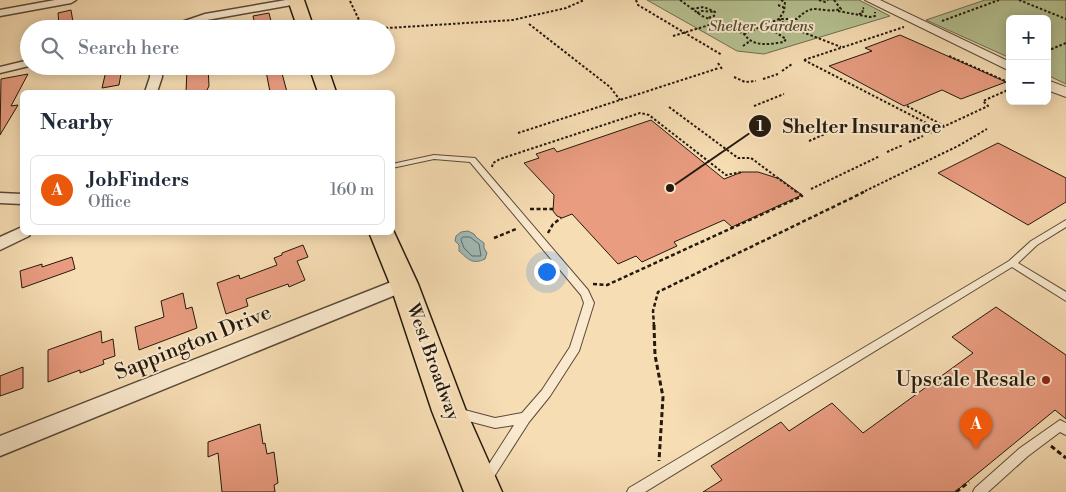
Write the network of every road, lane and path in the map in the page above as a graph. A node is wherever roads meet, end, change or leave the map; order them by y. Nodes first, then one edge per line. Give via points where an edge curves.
1 (71, 0) edge
2 (584, 0) edge
3 (636, 0) edge
4 (680, 0) edge
5 (780, 0) edge
6 (819, 0) edge
7 (828, 0) edge
8 (834, 0) edge
9 (1000, 0) edge
10 (1019, 0) edge
11 (296, 1) edge
12 (350, 1) edge
13 (786, 1) edge
14 (778, 5) dead end
15 (871, 6) edge
16 (699, 7) junction
17 (708, 8) junction
18 (785, 8) junction
19 (693, 9) junction
20 (699, 11) junction
21 (837, 11) junction
22 (715, 12) junction
23 (706, 13) junction
24 (0, 14) edge
25 (859, 14) junction
26 (701, 15) junction
27 (1066, 15) edge
28 (714, 16) junction
29 (709, 17) junction
30 (1061, 17) junction
31 (1066, 19) edge
32 (195, 20) edge
33 (303, 20) edge
34 (359, 20) edge
35 (780, 20) junction
36 (905, 21) junction
37 (940, 22) dead end
38 (718, 23) junction
39 (529, 24) dead end
40 (787, 25) junction
41 (395, 28) edge
42 (684, 33) junction
43 (744, 34) junction
44 (673, 36) dead end
45 (750, 41) junction
46 (1066, 44) edge
47 (743, 46) dead end
48 (841, 47) junction
49 (1051, 50) edge
50 (722, 54) dead end
51 (949, 56) dead end
52 (803, 60) dead end
53 (798, 62) dead end
54 (718, 63) dead end
55 (792, 64) dead end
56 (1006, 65) edge
57 (20, 66) edge
58 (0, 70) edge
59 (782, 71) dead end
60 (778, 74) dead end
61 (156, 75) edge
62 (321, 75) edge
63 (734, 77) dead end
64 (763, 79) dead end
65 (1006, 80) edge
66 (756, 81) dead end
67 (1051, 86) edge
68 (152, 90) edge
69 (326, 90) edge
70 (1006, 92) edge
71 (1066, 93) edge
72 (784, 94) dead end
73 (620, 100) junction
74 (754, 106) dead end
75 (907, 106) dead end
76 (669, 107) dead end
77 (944, 126) junction
78 (839, 128) dead end
79 (938, 129) junction
80 (987, 129) dead end
81 (518, 133) dead end
82 (930, 133) dead end
83 (923, 136) dead end
84 (809, 141) dead end
85 (909, 142) dead end
86 (903, 145) dead end
87 (887, 152) dead end
88 (880, 156) dead end
89 (395, 165) edge
90 (493, 170) dead end
91 (742, 172) dead end
92 (811, 189) dead end
93 (0, 198) edge
94 (20, 199) edge
95 (526, 209) dead end
96 (553, 209) dead end
97 (561, 218) dead end
98 (1066, 223) edge
99 (527, 225) junction
100 (20, 234) edge
101 (548, 234) dead end
102 (383, 235) edge
103 (494, 238) dead end
104 (0, 244) edge
105 (1012, 263) junction
106 (589, 282) dead end
107 (404, 284) junction
108 (1066, 296) edge
109 (449, 411) junction
110 (525, 418) junction
111 (1066, 430) edge
112 (0, 446) edge
113 (659, 465) dead end
114 (482, 489) edge
115 (633, 492) edge
116 (979, 492) edge

1 - 24 street
2 - 41 path via 566,8 517,20
3 - 42 path via 638,5
4 - 19 path
5 - 13 path
6 - 7 path
8 - 21 path via 841,9
9 - 37 path
10 - 30 path
11 - 32 street
11 - 33 main road
12 - 34 path
13 - 18 path
14 - 18 path
15 - 25 path
15 - 25 path via 876,16
15 - 36 street
16 - 17 path
16 - 19 path
16 - 20 path
17 - 22 path
17 - 23 path
18 - 35 path
19 - 20 path
20 - 23 path
20 - 26 path
21 - 25 path
21 - 35 path via 810,9 797,19
22 - 23 path
22 - 28 path
23 - 26 path
23 - 28 path
23 - 29 path
26 - 29 path
27 - 30 path
28 - 29 path
29 - 38 path
30 - 31 path
35 - 40 path
35 - 43 path
36 - 48 path
36 - 56 street
38 - 42 path
38 - 43 path
39 - 73 path via 610,87
40 - 45 path via 772,30 784,37 784,42 766,45
40 - 48 path
42 - 44 path
42 - 50 path
43 - 45 path
45 - 47 path
46 - 49 path
48 - 79 path via 804,60
51 - 65 path
52 - 53 path
54 - 73 path via 721,69
55 - 59 path
57 - 58 street
60 - 64 path
61 - 68 street
62 - 69 main road
63 - 66 path via 746,82
67 - 71 street
70 - 77 path via 984,101 988,106
72 - 74 path
73 - 81 path
75 - 77 path
76 - 106 path via 738,158 751,158 802,196 607,285
77 - 79 path
78 - 84 path
79 - 82 path
80 - 113 path via 658,292 652,311 655,356 663,397
83 - 85 path
86 - 87 path
88 - 92 path
89 - 99 lane via 434,157 472,160
90 - 91 path via 493,164 500,159 640,112 649,115 726,175
93 - 94 street
95 - 96 path
97 - 101 path
98 - 105 lane via 1034,243
99 - 103 path
99 - 110 lane via 585,293 589,303 576,348
100 - 104 street
102 - 107 main road, West Broadway
105 - 108 lane
105 - 115 lane
107 - 109 main road, West Broadway
107 - 112 street, Sappington Drive
109 - 110 lane via 495,423
109 - 114 main road, West Broadway
110 - 114 lane
111 - 116 lane via 1060,425

